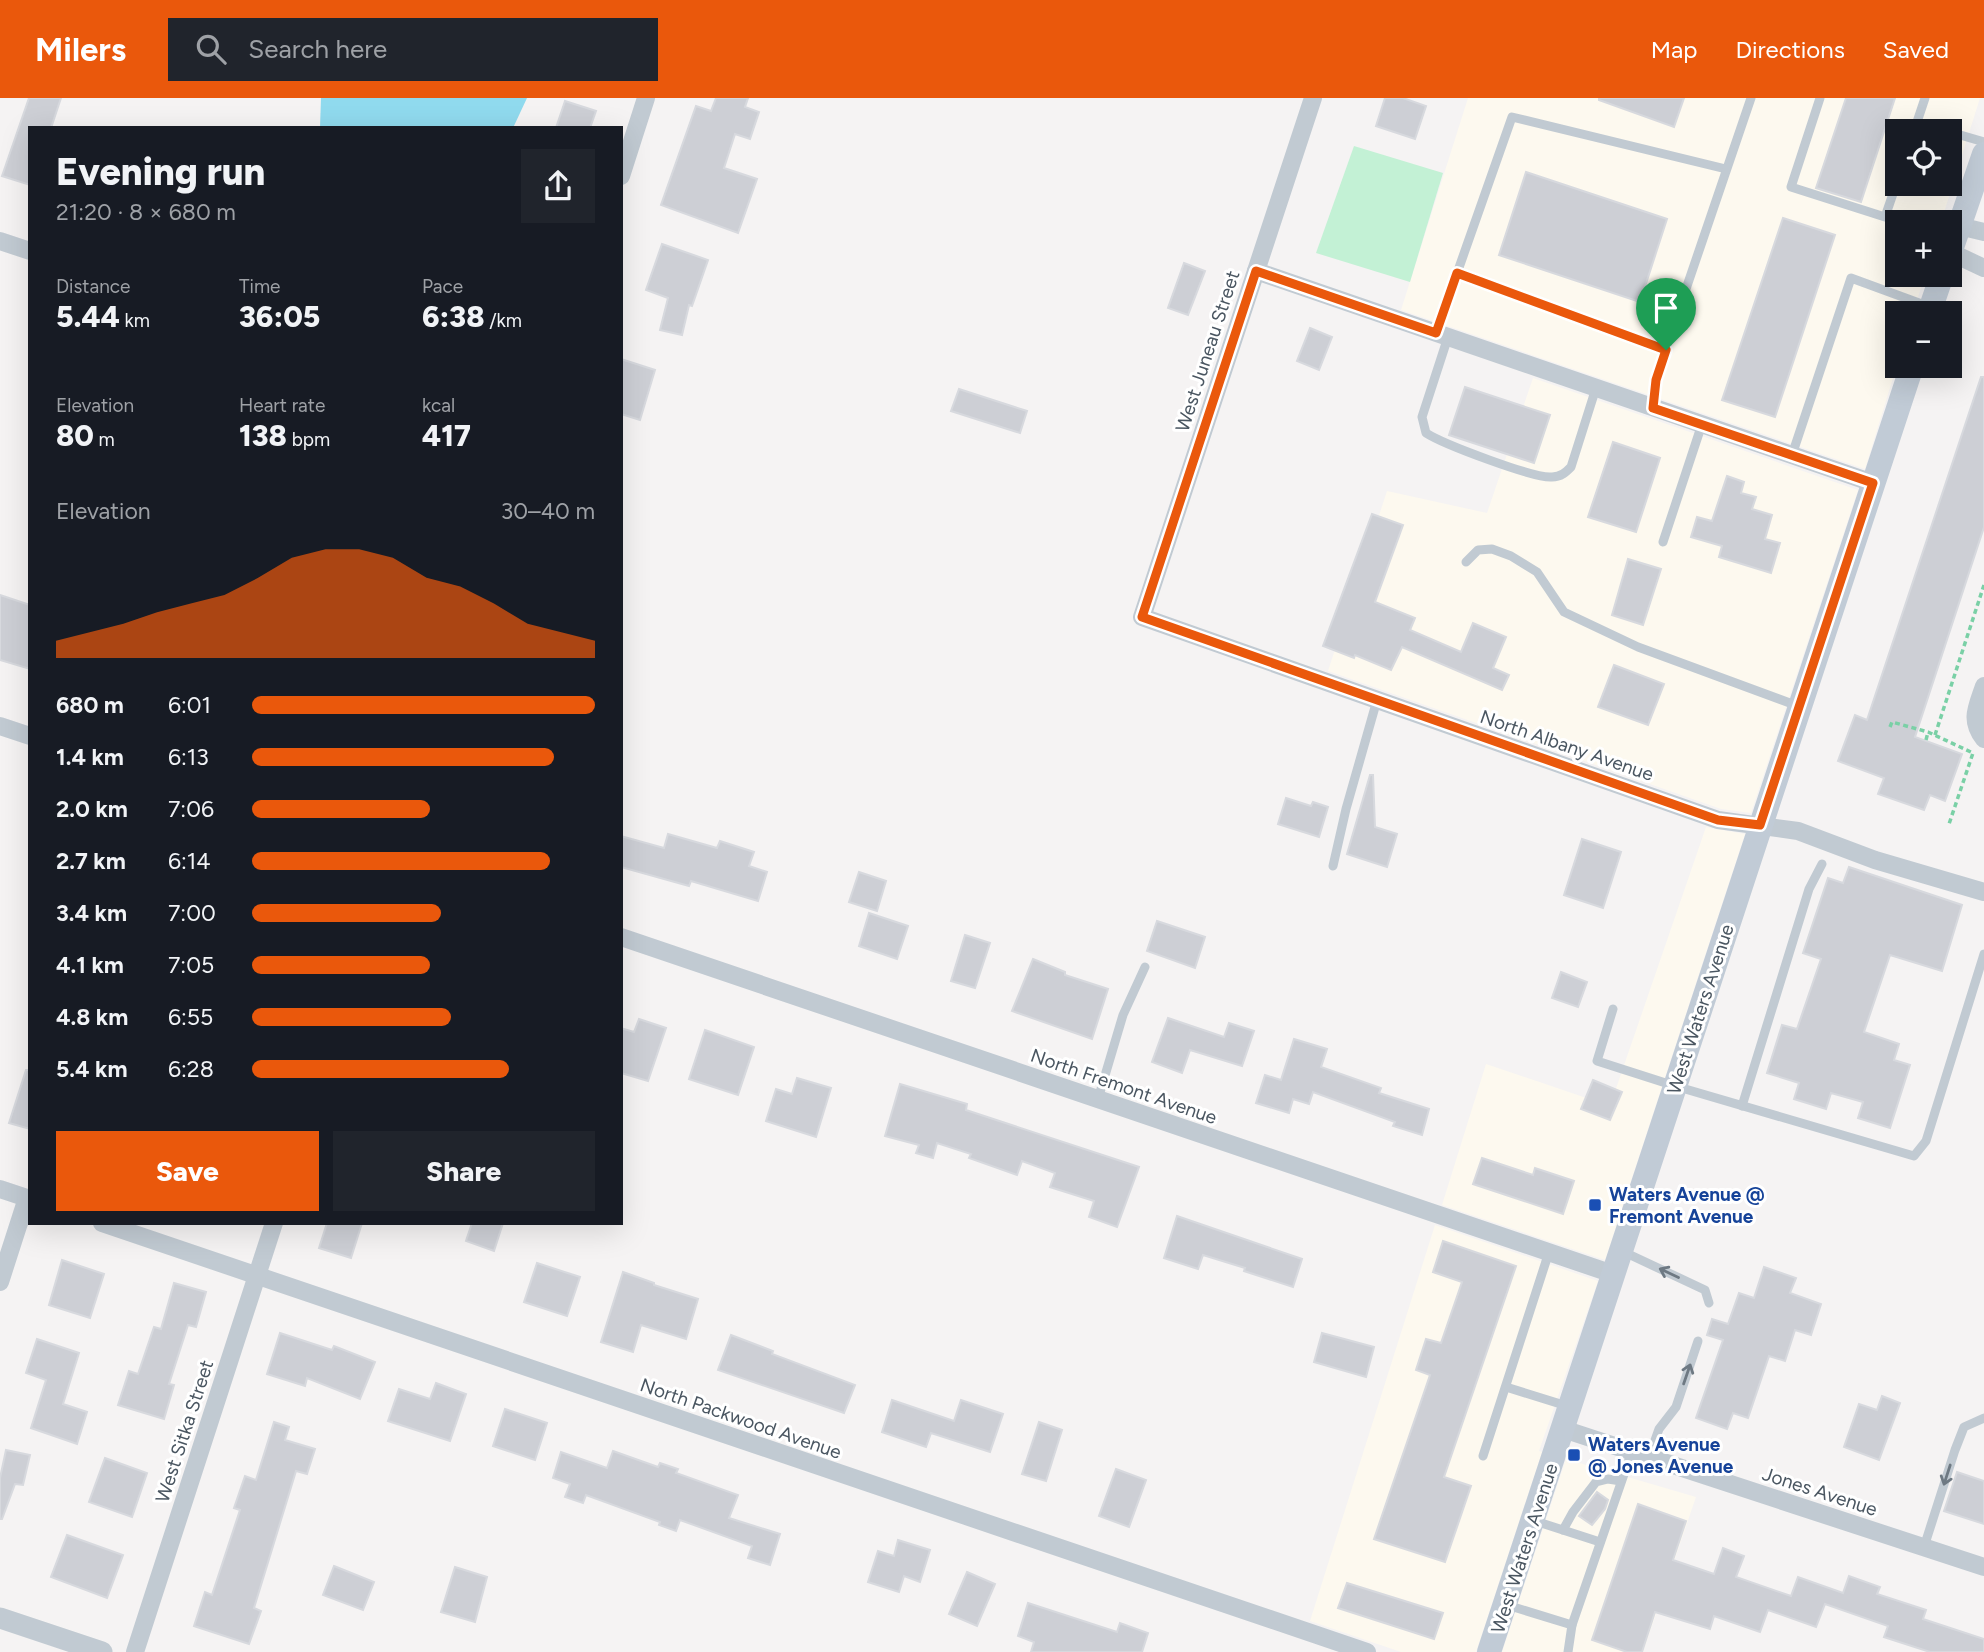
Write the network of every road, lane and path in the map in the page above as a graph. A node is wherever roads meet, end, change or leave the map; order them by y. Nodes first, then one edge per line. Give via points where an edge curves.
1 (646, 98) edge
2 (1313, 98) edge
3 (1751, 98) edge
4 (1820, 98) edge
5 (1925, 98) edge
6 (1918, 119) edge
7 (1962, 140) edge
8 (1983, 154) edge
9 (1726, 169) junction
10 (623, 170) edge
11 (1892, 196) edge
12 (1962, 217) edge
13 (1962, 227) edge
14 (1984, 232) edge
15 (0, 241) edge
16 (28, 250) edge
17 (1962, 258) edge
18 (1984, 268) edge
19 (1256, 271) junction
20 (1457, 273) junction
21 (1908, 301) edge
22 (1442, 335) junction
23 (1666, 350) junction
24 (1908, 378) edge
25 (1596, 388) junction
26 (1653, 408) junction
27 (1702, 424) junction
28 (1792, 455) junction
29 (1873, 483) junction
30 (1663, 542) dead end
31 (1466, 562) dead end
32 (1984, 585) edge
33 (1142, 617) joint
34 (1984, 686) edge
35 (1377, 700) junction
36 (1800, 707) junction
37 (0, 726) edge
38 (1890, 727) dead end
39 (1928, 733) junction
40 (28, 735) edge
41 (1935, 735) junction
42 (1984, 739) edge
43 (1926, 740) dead end
44 (1949, 824) dead end
45 (1760, 825) junction
46 (1822, 864) dead end
47 (1334, 866) dead end
48 (1984, 892) edge
49 (623, 938) edge
50 (1984, 954) edge
51 (1145, 967) dead end
52 (1614, 1009) dead end
53 (1675, 1086) junction
54 (1098, 1099) junction
55 (1742, 1106) junction
56 (0, 1189) edge
57 (28, 1199) edge
58 (28, 1202) edge
59 (108, 1225) edge
60 (273, 1225) edge
61 (1621, 1251) junction
62 (1549, 1252) junction
63 (1613, 1274) junction
64 (256, 1276) junction
65 (0, 1282) edge
66 (1709, 1303) dead end
67 (1698, 1341) dead end
68 (1506, 1387) junction
69 (1567, 1418) junction
70 (1982, 1418) edge
71 (1640, 1454) junction
72 (1483, 1456) dead end
73 (1621, 1482) junction
74 (1533, 1520) junction
75 (1563, 1530) junction
76 (1600, 1542) junction
77 (1924, 1547) junction
78 (1984, 1567) edge
79 (1505, 1604) junction
80 (0, 1618) edge
81 (1572, 1625) junction
82 (102, 1652) edge
83 (135, 1652) edge
84 (1367, 1652) edge
85 (1489, 1652) edge
86 (1568, 1652) edge

1 - 10 street
2 - 19 street, West Juneau Street
3 - 9 lane
4 - 11 lane via 1791,187 1885,217
5 - 6 lane
7 - 8 lane
8 - 12 main road
9 - 20 lane via 1512,117
9 - 23 lane
13 - 14 street
15 - 16 street
17 - 18 street
19 - 22 street
19 - 33 street, West Juneau Street
20 - 22 lane
20 - 23 lane
21 - 28 lane via 1851,278
22 - 25 street
22 - 25 lane via 1422,417 1426,433 1484,458 1550,478 1565,474
23 - 26 lane
24 - 29 main road, West Waters Avenue
25 - 26 street
26 - 27 street
27 - 28 street
27 - 30 lane
28 - 29 street
29 - 36 main road, West Waters Avenue
31 - 36 lane via 1478,550 1511,556 1537,572 1564,612 1638,647
32 - 41 path
33 - 35 street, North Albany Avenue
34 - 42 street via 1975,713 1976,729
35 - 45 street, North Albany Avenue via 1718,820
35 - 47 lane
36 - 45 main road, West Waters Avenue
37 - 40 street
38 - 39 path via 1892,722
39 - 41 path
39 - 43 path
41 - 44 path via 1973,753
45 - 48 street, North Albany Avenue via 1798,831 1875,860
45 - 53 main road, West Waters Avenue
46 - 55 lane via 1809,889
49 - 54 street, North Fremont Avenue
50 - 55 lane via 1926,1141 1914,1156
51 - 54 lane via 1123,1015
52 - 53 lane via 1597,1061
53 - 55 lane
53 - 61 main road, West Waters Avenue
54 - 62 street, North Fremont Avenue
56 - 57 street
58 - 65 street
59 - 64 street, North Packwood Avenue
60 - 64 street, West Sitka Street
61 - 63 main road, West Waters Avenue
66 -> 61 lane via 1704,1290
62 - 63 street, North Fremont Avenue
62 - 68 lane
63 - 69 main road, West Waters Avenue
64 - 83 street, West Sitka Street
64 - 84 street, North Packwood Avenue
71 -> 67 lane via 1675,1407
68 - 69 lane
68 - 72 lane
69 - 71 street, Jones Avenue
69 - 74 main road, West Waters Avenue
70 -> 77 lane via 1964,1427
71 - 73 lane
71 - 77 street, Jones Avenue
73 - 75 lane via 1596,1482
73 - 76 lane
74 - 75 lane
74 - 79 main road, West Waters Avenue
75 - 76 lane
76 - 81 lane
77 - 78 street, Jones Avenue
79 - 81 lane
79 - 85 main road, West Waters Avenue
80 - 82 street
81 - 86 lane

